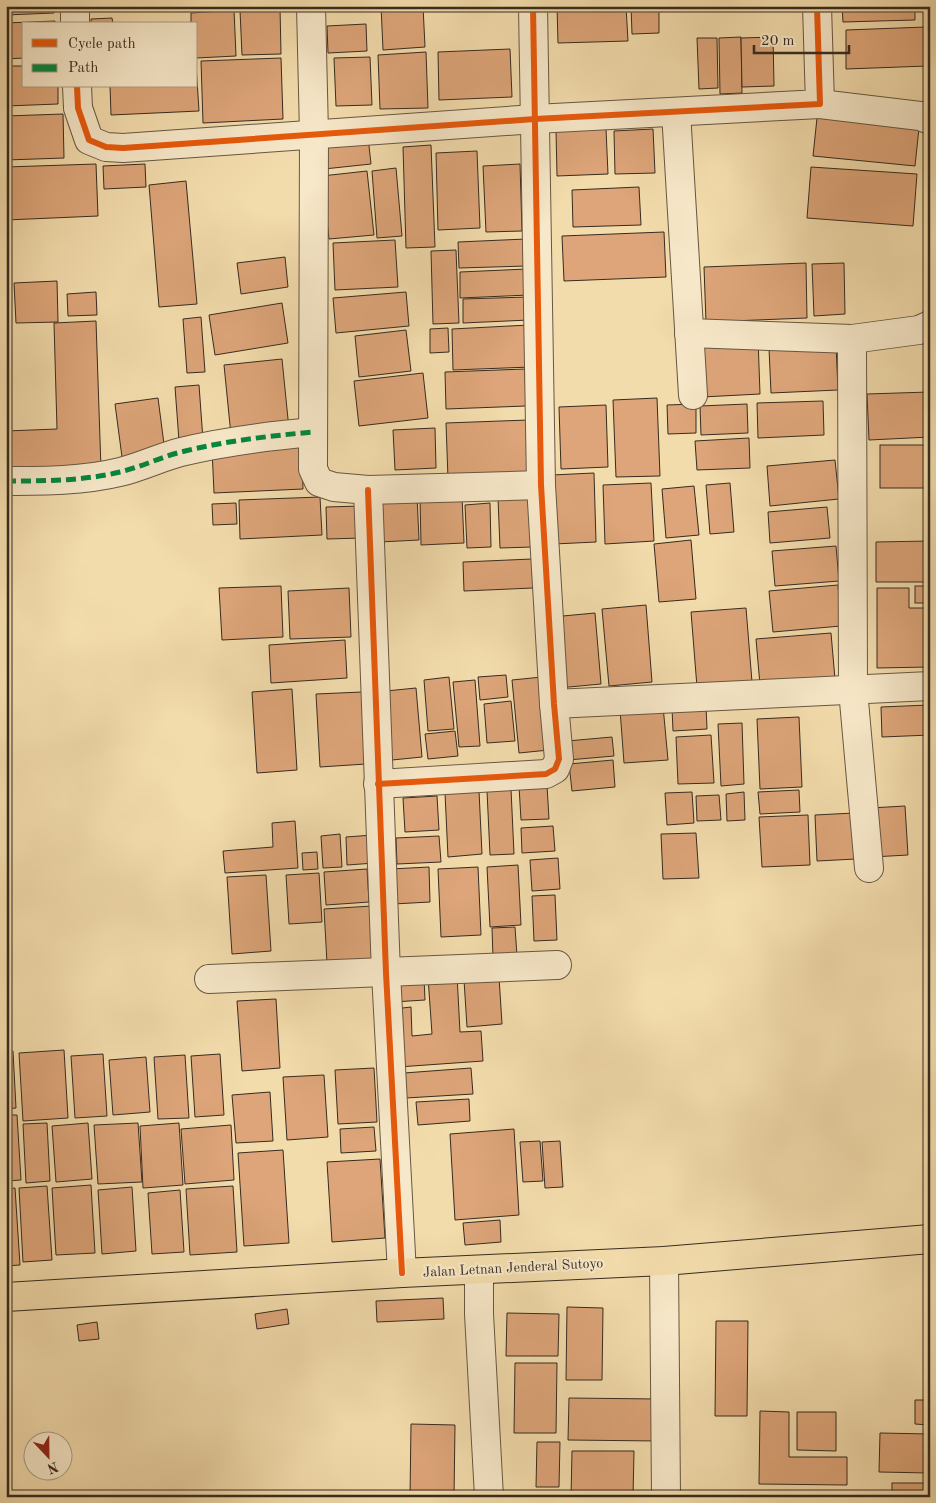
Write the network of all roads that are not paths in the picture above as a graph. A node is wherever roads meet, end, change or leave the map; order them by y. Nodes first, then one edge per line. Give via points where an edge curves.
1 (75, 6) edge
2 (310, 6) edge
3 (533, 6) edge
4 (817, 6) edge
5 (75, 22) edge
6 (77, 88) edge
7 (820, 104) junction
8 (676, 112) junction
9 (535, 119) junction
10 (930, 120) edge
11 (314, 134) junction
12 (930, 325) edge
13 (690, 333) junction
14 (852, 339) junction
15 (693, 395) dead end
16 (313, 432) junction
17 (6, 482) edge
18 (541, 485) junction
19 (368, 490) junction
20 (930, 686) edge
21 (853, 690) junction
22 (554, 704) junction
23 (378, 784) junction
24 (868, 868) dead end
25 (557, 964) dead end
26 (386, 973) junction
27 (209, 979) dead end
28 (930, 1239) edge
29 (664, 1261) junction
30 (478, 1270) junction
31 (402, 1273) junction
32 (6, 1297) edge
33 (488, 1497) edge
34 (666, 1497) edge

1 - 5 street
2 - 11 street
3 - 9 street
4 - 7 street
6 - 11 street via 78,108 89,140 106,147
7 - 8 street
7 - 10 street via 920,116
8 - 9 street
8 - 13 street
9 - 11 street
9 - 18 street
11 - 16 street
12 - 14 street via 919,330
13 - 14 street
13 - 15 street
14 - 21 street
16 - 17 street via 250,438 180,452 120,472 61,480
16 - 19 street via 313,469 319,482 334,487
18 - 19 street
18 - 22 street
19 - 23 street
20 - 21 street
21 - 22 street
21 - 24 street
22 - 23 street via 559,759 555,769 546,774
23 - 26 street
25 - 26 street
26 - 27 street
26 - 31 street
28 - 29 main road, Jalan Letnan Jenderal Sutoyo
29 - 30 main road, Jalan Letnan Jenderal Sutoyo
29 - 34 street
30 - 31 main road, Jalan Letnan Jenderal Sutoyo
30 - 33 street
31 - 32 main road, Jalan Letnan Jenderal Sutoyo

